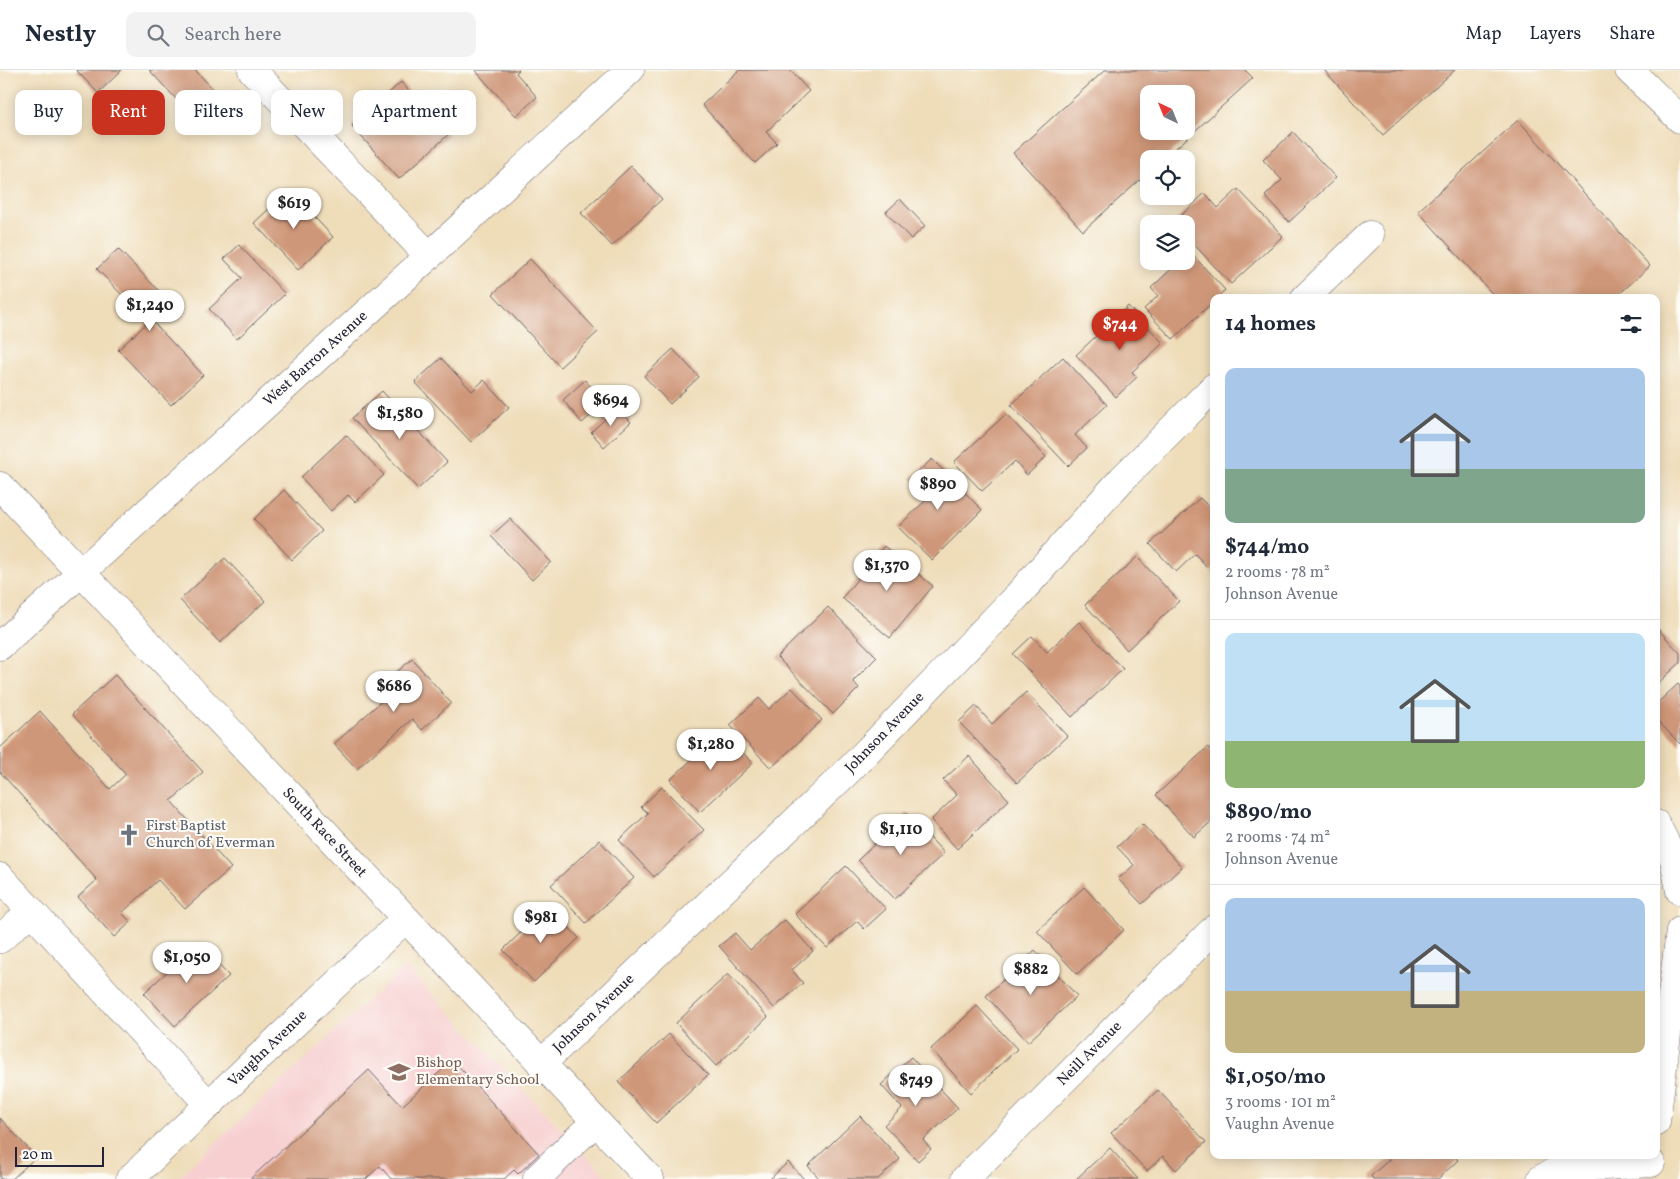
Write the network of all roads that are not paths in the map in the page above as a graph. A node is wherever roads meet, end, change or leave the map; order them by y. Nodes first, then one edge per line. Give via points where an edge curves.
1 (252, 70) edge
2 (630, 70) edge
3 (1629, 70) edge
4 (1680, 119) edge
5 (1370, 235) dead end
6 (429, 256) junction
7 (1309, 294) edge
8 (1210, 391) edge
9 (0, 486) edge
10 (80, 572) junction
11 (0, 646) edge
12 (1660, 832) edge
13 (0, 877) edge
14 (1680, 891) edge
15 (31, 911) junction
16 (405, 919) junction
17 (1680, 931) edge
18 (1210, 933) edge
19 (0, 939) edge
20 (542, 1064) junction
21 (1660, 1090) edge
22 (209, 1104) junction
23 (595, 1122) junction
24 (1651, 1166) edge
25 (130, 1179) edge
26 (538, 1179) edge
27 (650, 1179) edge
28 (965, 1179) edge
29 (1541, 1179) edge

1 - 6 street
2 - 6 street, West Barron Avenue
3 - 4 street
5 - 7 street
6 - 10 street, West Barron Avenue
8 - 20 street, Johnson Avenue via 1122,479 1017,596 850,769
9 - 10 street, South Race Street
10 - 11 street, West Barron Avenue
10 - 16 street, South Race Street
12 - 14 street via 1674,859
13 - 15 street
15 - 19 street
15 - 22 street
16 - 20 street, South Race Street
16 - 22 street, Vaughn Avenue
17 - 21 street
18 - 28 street, Neill Avenue
20 - 23 street, South Race Street
22 - 25 street, Vaughn Avenue
23 - 26 street
23 - 27 street, South Race Street
24 - 29 street via 1560,1169

